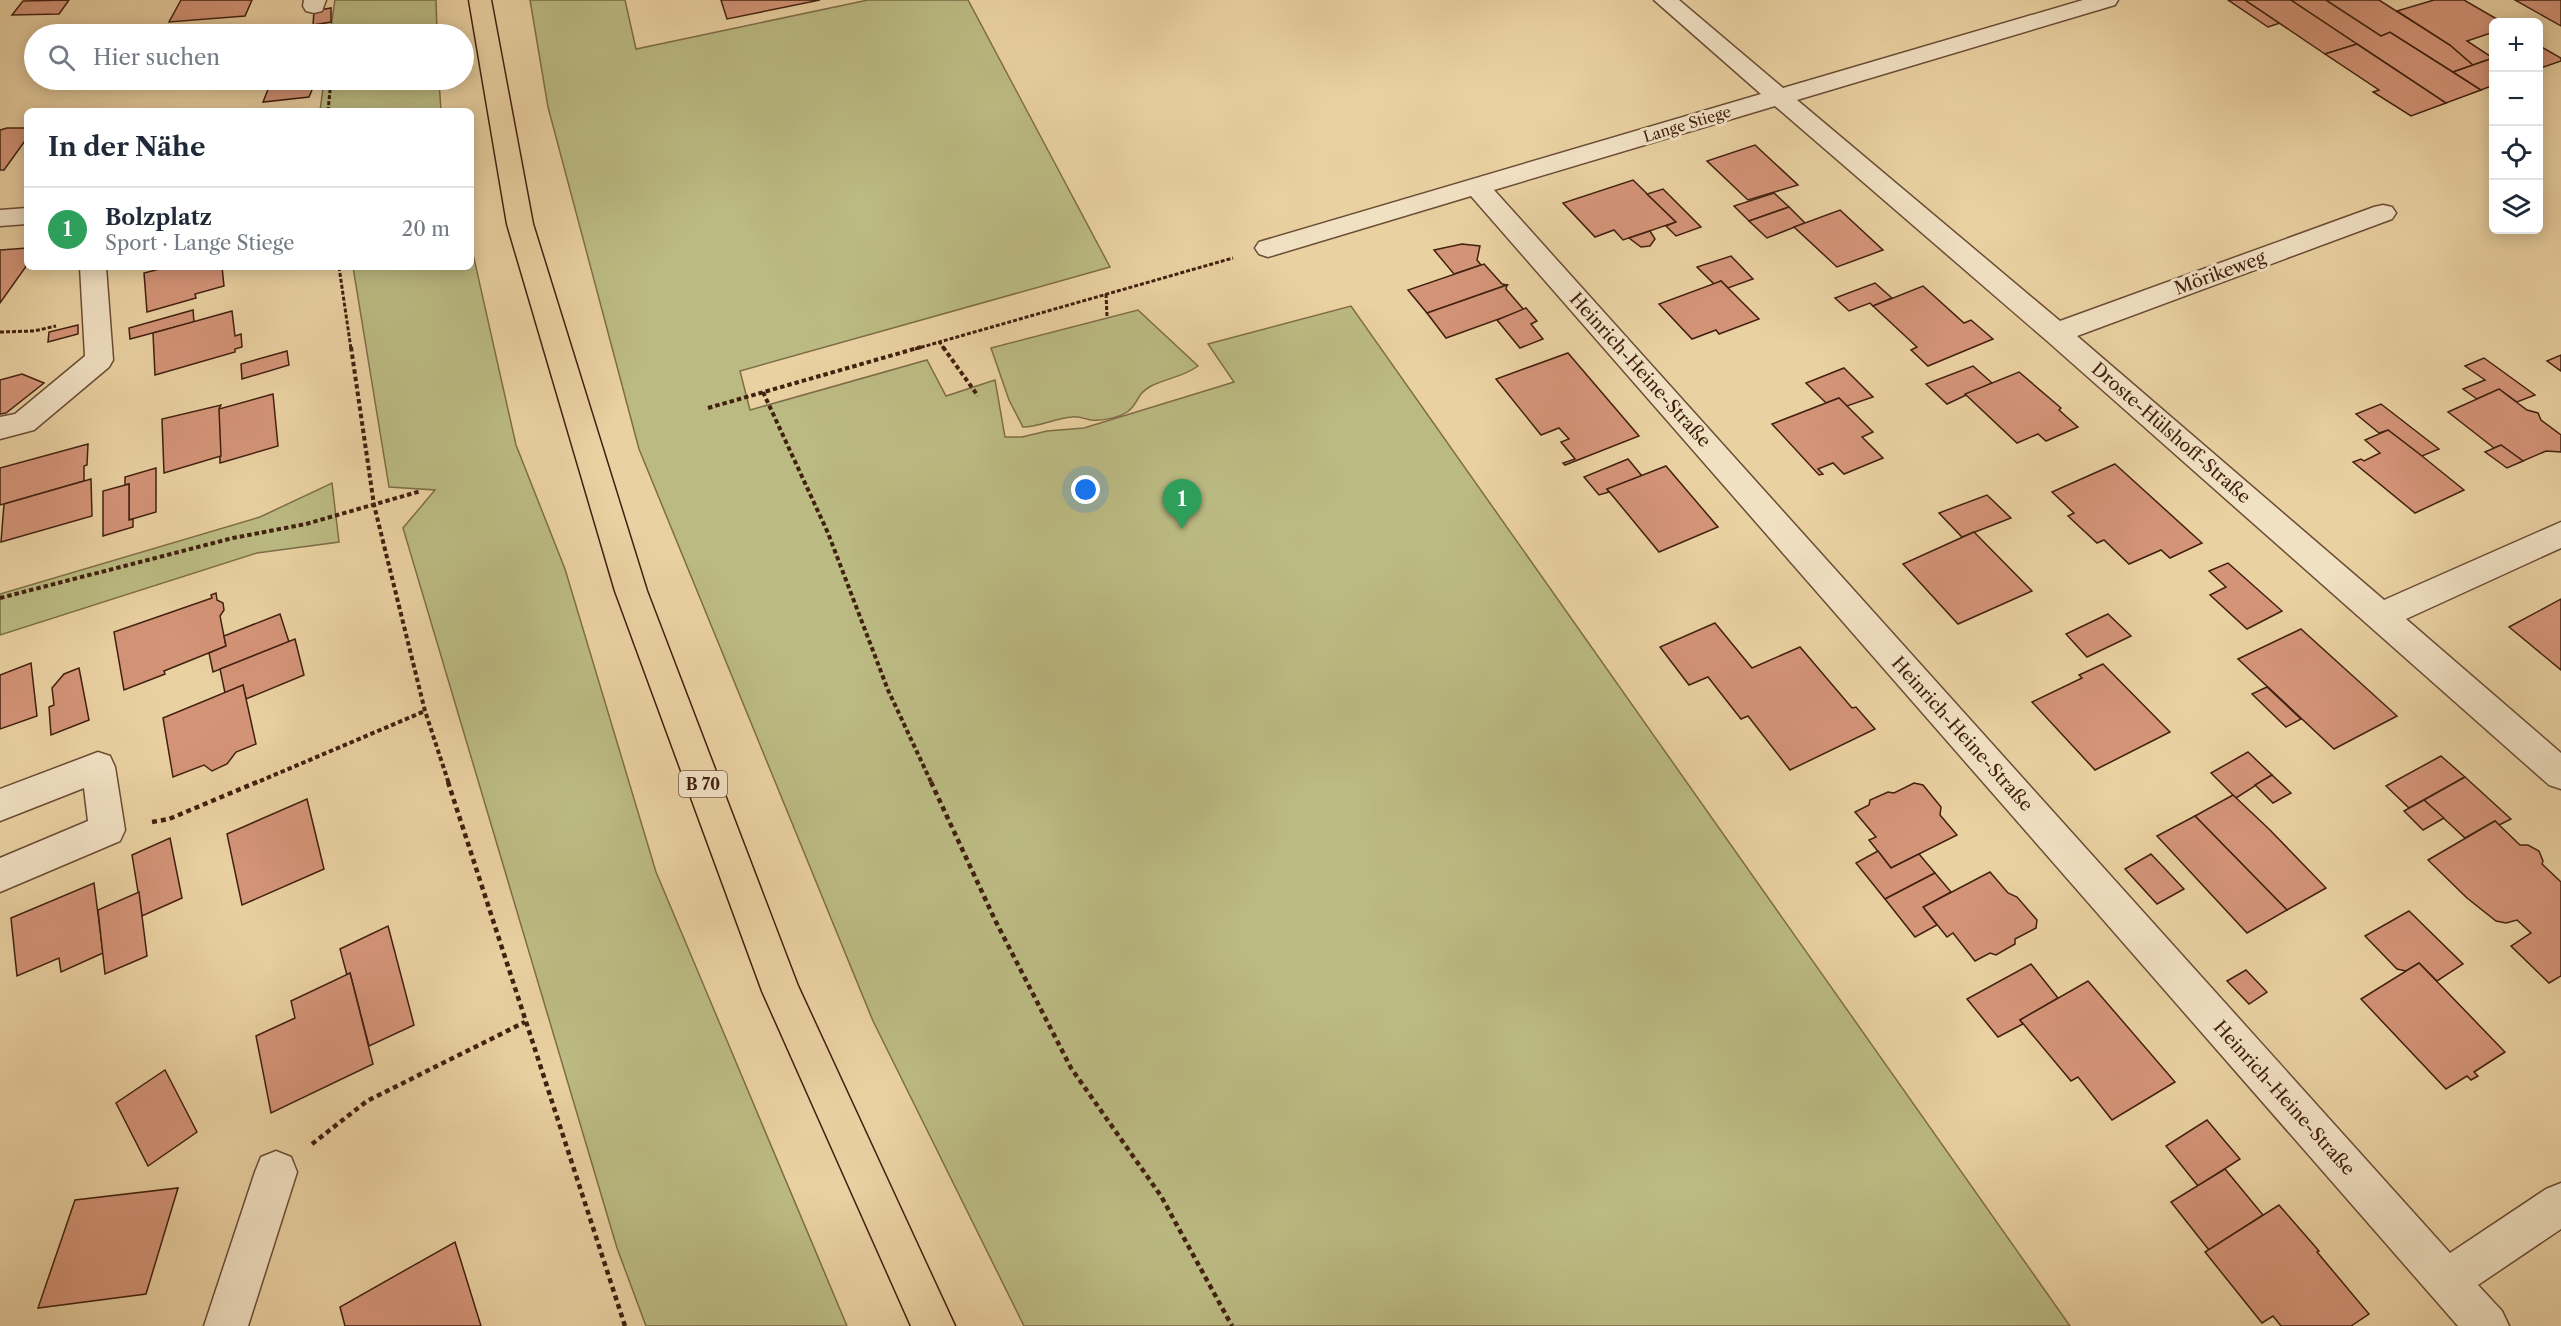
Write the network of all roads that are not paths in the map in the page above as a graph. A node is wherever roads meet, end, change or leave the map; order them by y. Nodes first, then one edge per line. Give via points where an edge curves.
1 (480, 0) edge
2 (1665, 0) edge
3 (2107, 0) edge
4 (1777, 97) junction
5 (1477, 187) junction
6 (2383, 213) dead end
7 (24, 216) edge
8 (0, 218) edge
9 (1268, 248) road end
10 (93, 270) edge
11 (2056, 333) junction
12 (0, 429) edge
13 (2561, 534) edge
14 (2381, 616) junction
15 (2561, 774) edge
16 (0, 805) edge
17 (0, 875) edge
18 (276, 1172) road end
19 (2561, 1204) edge
20 (2446, 1281) junction
21 (226, 1326) edge
22 (933, 1326) edge
23 (2487, 1326) edge

1 - 22 main road, B 70 via 520,224 631,591 781,991
2 - 4 street, Droste-Hülshoff-Straße
3 - 4 street, Lange Stiege
4 - 5 street, Lange Stiege
4 - 11 street, Droste-Hülshoff-Straße
5 - 9 street, Lange Stiege
5 - 20 street, Heinrich-Heine-Straße
6 - 11 street, Mörikeweg
7 - 8 street
10 - 12 street via 99,360 24,422
11 - 14 street, Droste-Hülshoff-Straße
13 - 14 street
14 - 15 street, Droste-Hülshoff-Straße
16 - 17 street via 98,767 107,830
18 - 21 street
19 - 20 street
20 - 23 street, Heinrich-Heine-Straße

